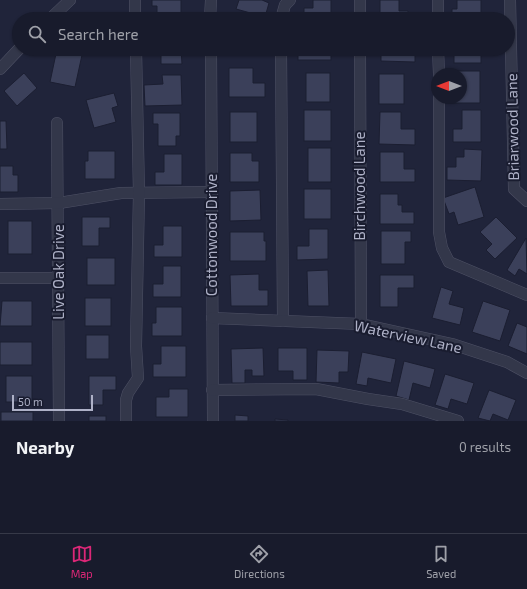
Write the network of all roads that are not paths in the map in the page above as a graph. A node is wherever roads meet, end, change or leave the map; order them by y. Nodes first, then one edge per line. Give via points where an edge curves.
1 (70, 0) edge
2 (135, 0) edge
3 (211, 0) edge
4 (290, 0) edge
5 (360, 0) edge
6 (438, 0) edge
7 (510, 0) edge
8 (57, 12) edge
9 (135, 12) edge
10 (210, 12) edge
11 (283, 12) edge
12 (360, 12) edge
13 (438, 12) edge
14 (510, 12) edge
15 (12, 56) edge
16 (136, 56) edge
17 (210, 56) edge
18 (281, 56) edge
19 (360, 56) edge
20 (438, 56) edge
21 (511, 56) edge
22 (438, 68) edge
23 (0, 69) edge
24 (438, 104) edge
25 (57, 123) dead end
26 (211, 192) junction
27 (139, 193) junction
28 (527, 201) edge
29 (59, 203) junction
30 (0, 204) edge
31 (0, 278) edge
32 (58, 278) junction
33 (527, 295) edge
34 (212, 318) junction
35 (283, 321) junction
36 (361, 324) junction
37 (527, 373) edge
38 (212, 390) junction
39 (59, 421) edge
40 (126, 421) edge
41 (213, 421) edge
42 (458, 421) edge

1 - 8 street
2 - 9 street
3 - 10 street
4 - 11 street
5 - 12 street
6 - 13 street
7 - 14 street, Briarwood Lane
15 - 23 street
16 - 27 street
17 - 26 street, Cottonwood Drive
18 - 35 street
19 - 36 street, Birchwood Lane
20 - 22 street
21 - 28 street, Briarwood Lane via 514,189
24 - 33 street via 439,232 442,248 449,262
25 - 29 street, Live Oak Drive
26 - 27 street
26 - 34 street, Cottonwood Drive
27 - 29 street via 121,193
27 - 40 street via 136,346 138,378 126,400
29 - 30 street
29 - 32 street, Live Oak Drive
31 - 32 street
32 - 39 street, Live Oak Drive
34 - 35 street, Waterview Lane
34 - 38 street, Cottonwood Drive
35 - 36 street, Waterview Lane
36 - 37 street, Waterview Lane via 452,344 507,362
38 - 41 street, Cottonwood Drive
38 - 42 street via 316,389 402,404

